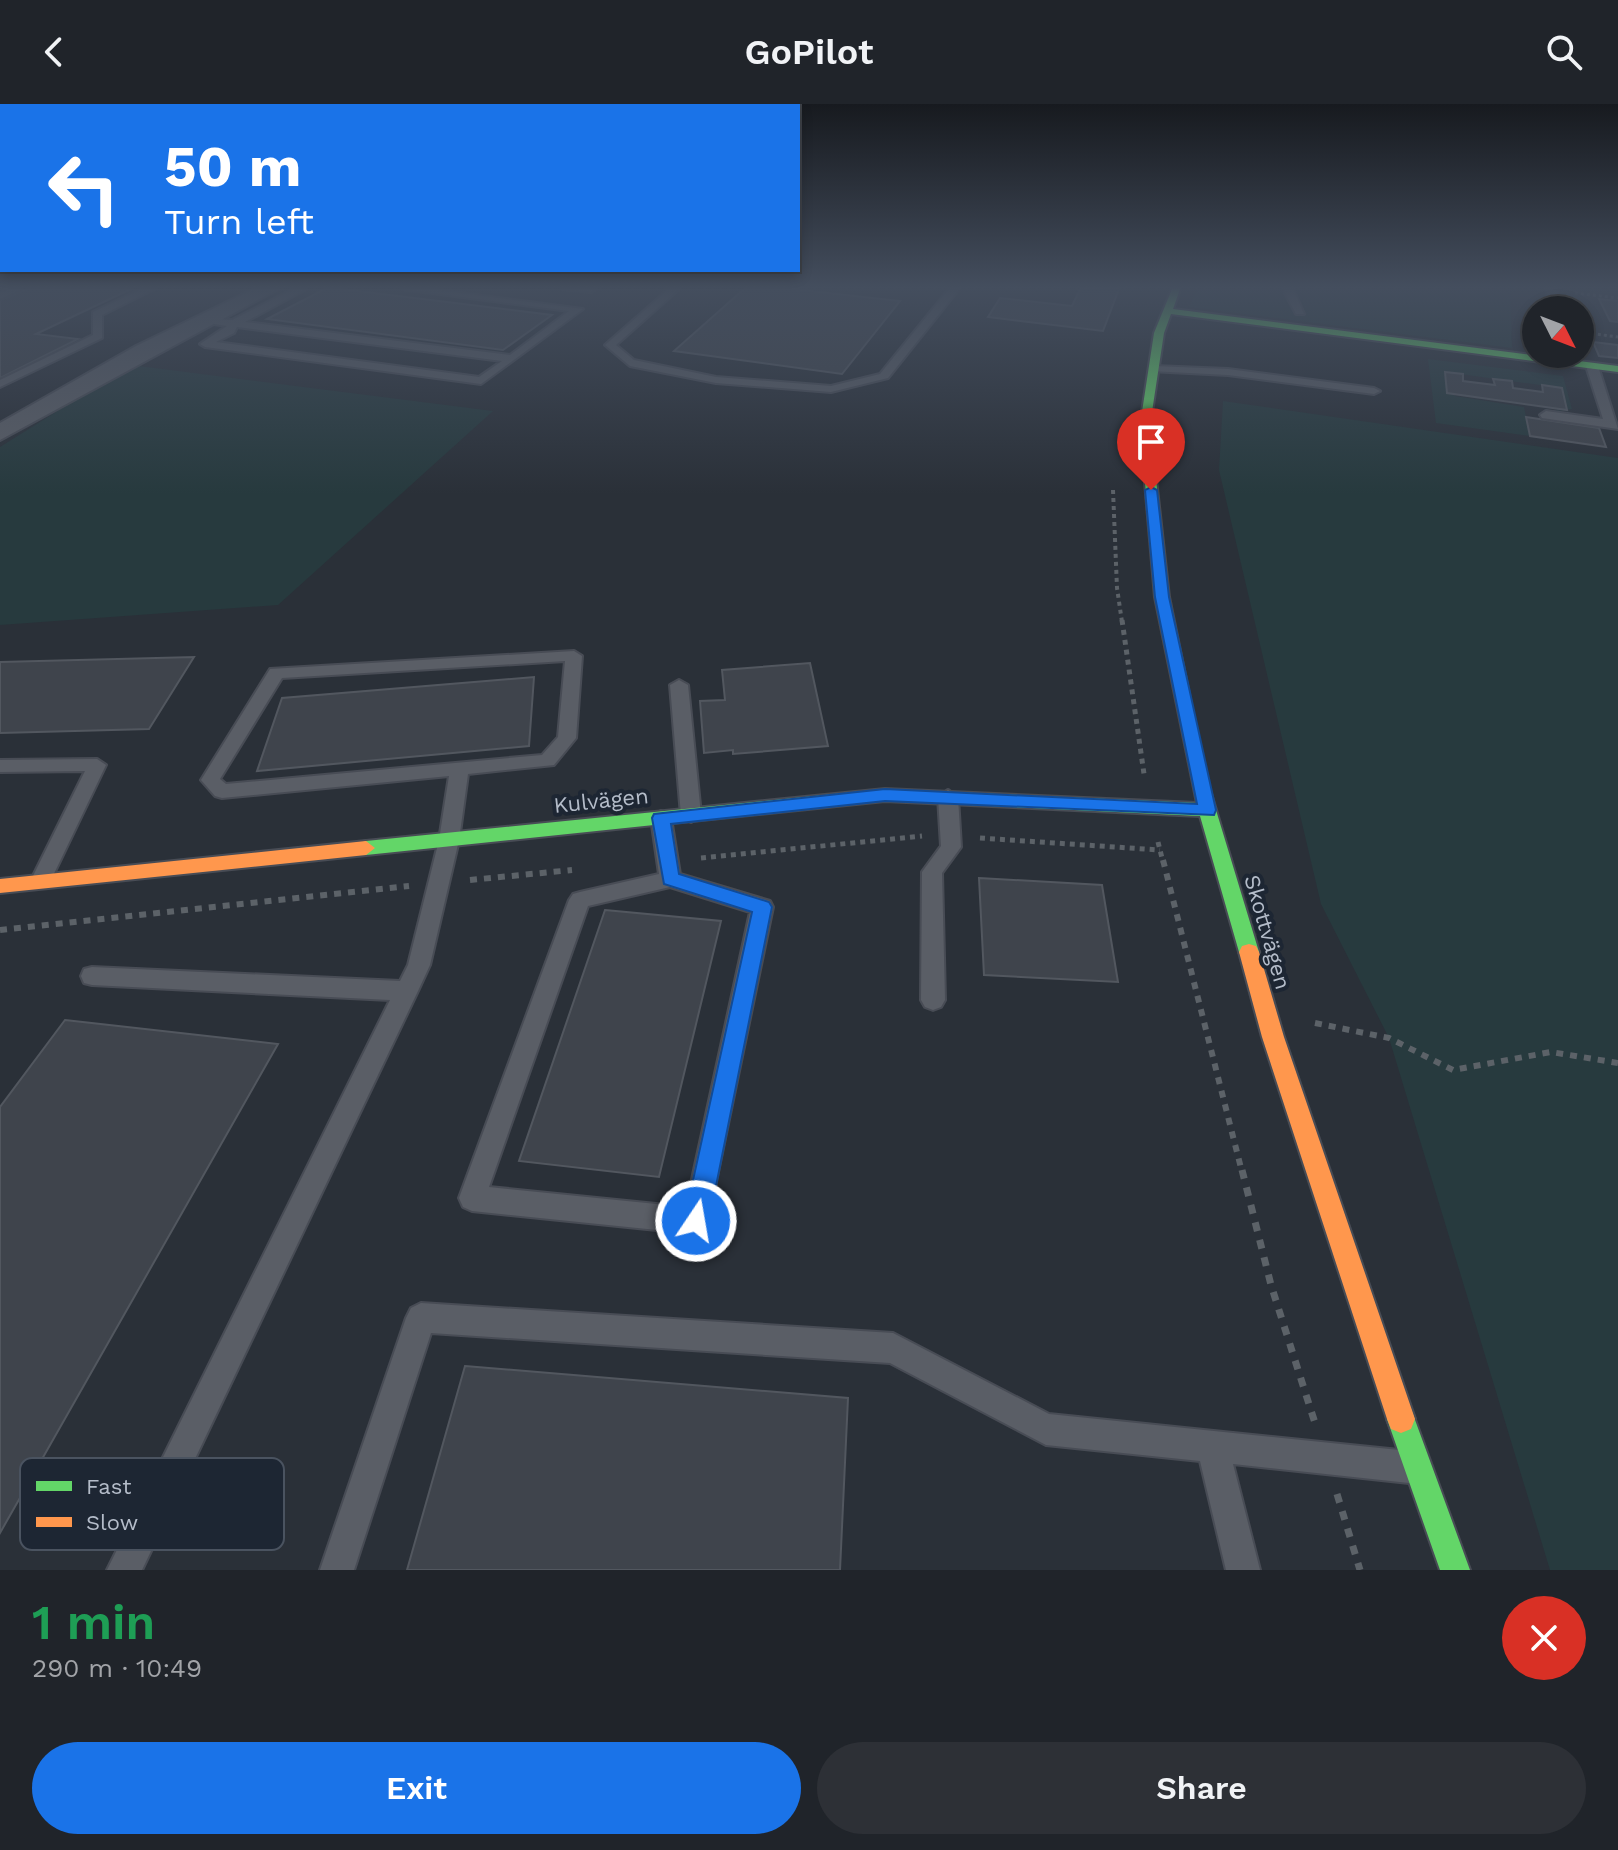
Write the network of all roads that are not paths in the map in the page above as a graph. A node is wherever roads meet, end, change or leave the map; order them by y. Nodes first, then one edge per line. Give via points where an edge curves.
1 (54, 357) edge
2 (137, 357) edge
3 (305, 357) edge
4 (499, 357) edge
5 (624, 357) edge
6 (899, 357) edge
7 (1156, 357) edge
8 (512, 359) joint
9 (1594, 366) edge
10 (1593, 368) edge
11 (1154, 369) junction
12 (1618, 369) edge
13 (0, 384) edge
14 (1374, 391) dead end
15 (1546, 415) dead end
16 (1615, 425) edge
17 (0, 433) edge
18 (679, 685) dead end
19 (0, 766) edge
20 (459, 769) junction
21 (948, 797) junction
22 (1208, 810) junction
23 (691, 815) junction
24 (661, 818) junction
25 (449, 840) junction
26 (670, 879) junction
27 (40, 882) junction
28 (0, 886) edge
29 (92, 976) dead end
30 (407, 991) junction
31 (933, 1000) dead end
32 (1212, 1446) junction
33 (179, 1458) edge
34 (1417, 1468) junction
35 (134, 1550) edge
36 (124, 1570) edge
37 (337, 1570) edge
38 (1243, 1570) edge
39 (1455, 1570) edge

1 - 13 lane
2 - 17 street
3 - 8 lane via 481,381
4 - 8 lane
5 - 6 lane via 716,380 831,389 884,376
7 - 11 street, Skottvägen
9 - 12 street
10 - 16 lane
11 - 14 lane via 1228,372
11 - 22 street, Skottvägen via 1145,425 1162,597
15 - 16 lane
18 - 23 lane
19 - 27 lane via 97,765
20 - 20 lane via 547,761 567,738 574,656 276,673 210,780 222,791
20 - 25 lane
21 - 22 street, Kulvägen
21 - 23 street, Kulvägen via 885,795
21 - 31 lane via 951,847 932,872
22 - 34 street, Skottvägen via 1266,1014
23 - 24 street, Kulvägen
24 - 25 street, Kulvägen
24 - 26 lane
25 - 27 street, Kulvägen
25 - 30 lane via 419,965
26 - 26 lane via 762,907 696,1221 472,1198 580,900
27 - 28 street, Kulvägen
29 - 30 lane
30 - 33 lane
32 - 34 lane
32 - 37 lane via 1046,1429 893,1348 421,1318
32 - 38 lane
34 - 39 street, Skottvägen
35 - 36 lane

